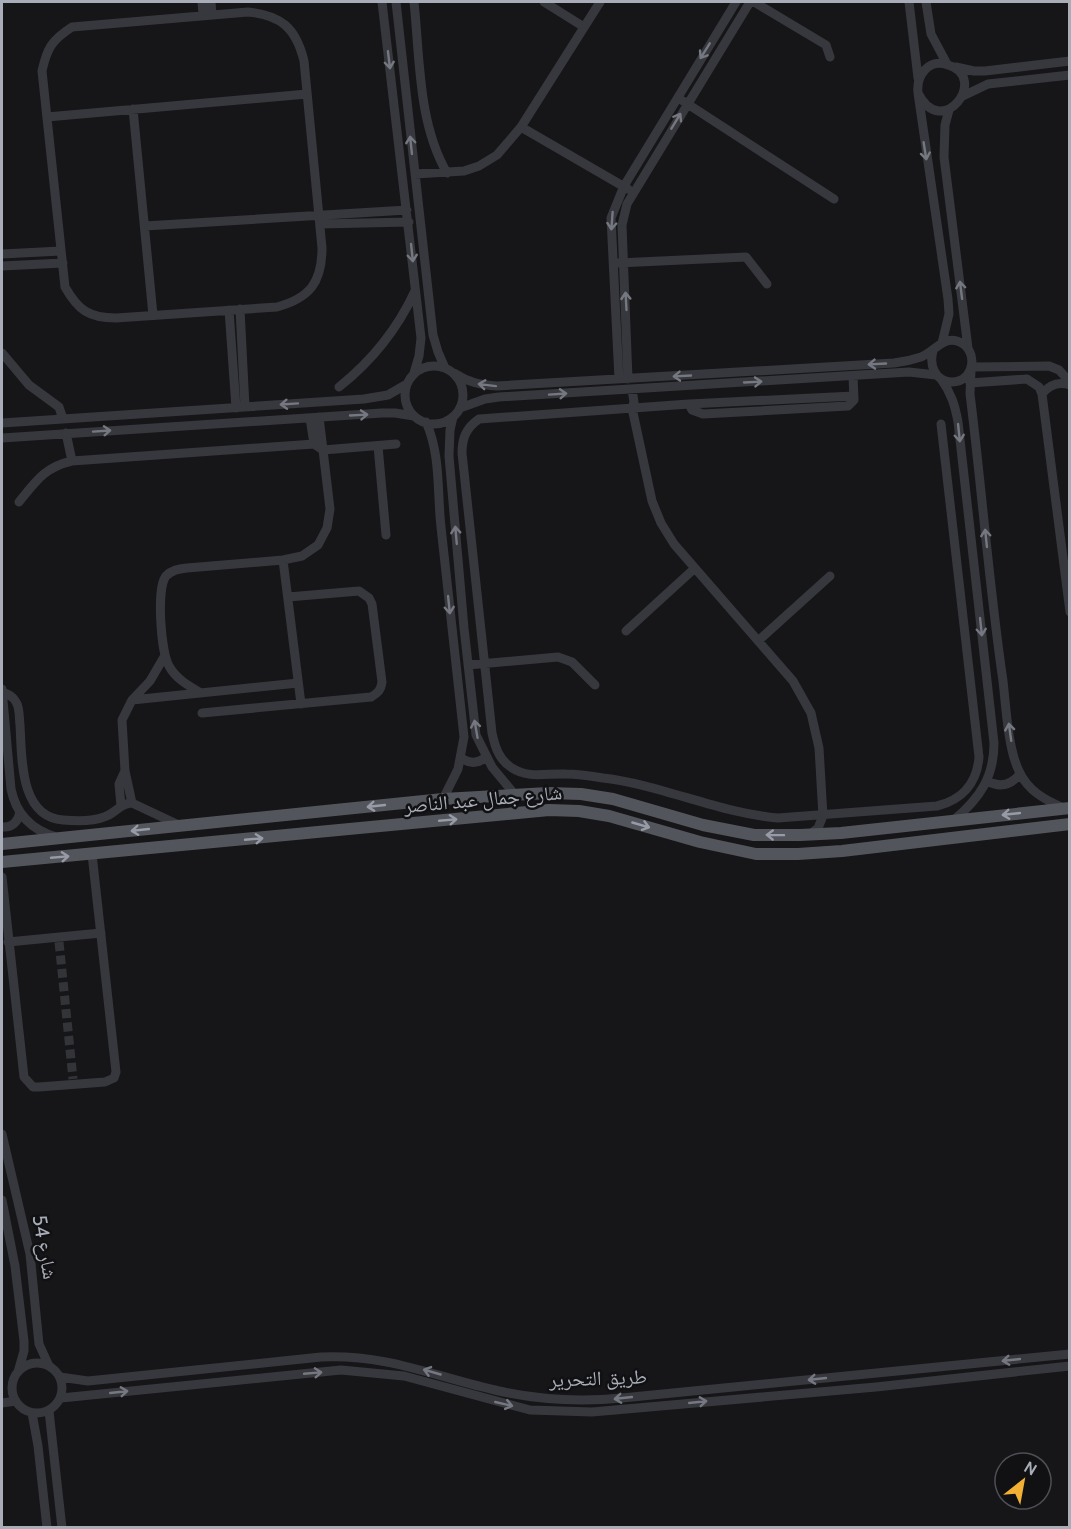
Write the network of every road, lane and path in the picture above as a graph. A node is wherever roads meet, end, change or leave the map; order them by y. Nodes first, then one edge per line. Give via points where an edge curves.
1 (202, 2) edge
2 (211, 2) edge
3 (396, 2) edge
4 (414, 2) edge
5 (544, 2) edge
6 (600, 2) edge
7 (736, 2) edge
8 (752, 2) edge
9 (909, 2) edge
10 (926, 2) edge
11 (381, 4) edge
12 (208, 15) junction
13 (584, 27) junction
14 (830, 57) dead end
15 (1070, 62) edge
16 (950, 65) junction
17 (1070, 75) edge
18 (918, 78) junction
19 (918, 93) junction
20 (307, 94) junction
21 (963, 96) junction
22 (677, 97) junction
23 (686, 103) junction
24 (407, 106) junction
25 (395, 107) junction
26 (133, 109) junction
27 (949, 110) junction
28 (47, 117) junction
29 (521, 127) junction
30 (447, 173) junction
31 (415, 174) junction
32 (624, 186) junction
33 (633, 192) junction
34 (834, 199) dead end
35 (407, 210) junction
36 (319, 219) junction
37 (409, 222) junction
38 (145, 226) junction
39 (61, 250) junction
40 (2, 254) edge
41 (63, 263) junction
42 (613, 263) junction
43 (624, 263) junction
44 (2, 266) edge
45 (767, 284) dead end
46 (416, 290) junction
47 (240, 309) junction
48 (229, 310) junction
49 (153, 315) junction
50 (942, 343) junction
51 (968, 348) junction
52 (933, 351) junction
53 (2, 353) edge
54 (1001, 367) junction
55 (971, 369) junction
56 (450, 371) junction
57 (414, 373) junction
58 (853, 376) junction
59 (939, 377) junction
60 (624, 379) junction
61 (1003, 381) junction
62 (970, 382) junction
63 (407, 384) junction
64 (1070, 384) edge
65 (339, 387) dead end
66 (628, 389) junction
67 (1042, 394) junction
68 (240, 408) junction
69 (460, 408) junction
70 (633, 408) junction
71 (414, 416) junction
72 (453, 417) junction
73 (315, 418) junction
74 (63, 419) junction
75 (34, 421) junction
76 (426, 422) junction
77 (2, 423) edge
78 (941, 424) dead end
79 (66, 433) junction
80 (34, 435) junction
81 (2, 438) edge
82 (314, 444) junction
83 (396, 444) dead end
84 (378, 446) junction
85 (323, 450) junction
86 (72, 461) junction
87 (964, 475) junction
88 (947, 476) junction
89 (20, 502) dead end
90 (386, 535) dead end
91 (283, 560) junction
92 (695, 568) junction
93 (830, 576) dead end
94 (288, 597) junction
95 (1070, 612) edge
96 (626, 631) dead end
97 (758, 641) junction
98 (164, 657) junction
99 (484, 664) junction
100 (468, 665) junction
101 (298, 683) junction
102 (595, 685) dead end
103 (248, 688) junction
104 (987, 688) junction
105 (2, 690) edge
106 (971, 690) junction
107 (201, 693) junction
108 (132, 700) junction
109 (301, 704) junction
110 (250, 708) junction
111 (202, 713) dead end
112 (486, 757) junction
113 (461, 758) junction
114 (125, 771) junction
115 (1020, 774) junction
116 (987, 781) junction
117 (516, 796) junction
118 (443, 799) junction
119 (132, 803) junction
120 (121, 806) junction
121 (1067, 808) edge
122 (20, 812) junction
123 (308, 813) junction
124 (273, 816) junction
125 (823, 816) junction
126 (954, 820) junction
127 (1070, 824) edge
128 (181, 826) junction
129 (2, 827) edge
130 (309, 833) junction
131 (841, 833) junction
132 (809, 835) junction
133 (279, 836) junction
134 (58, 838) junction
135 (2, 844) edge
136 (92, 854) junction
137 (2, 862) edge
138 (2, 877) edge
139 (101, 933) junction
140 (8, 942) junction
141 (2, 1134) edge
142 (2, 1200) edge
143 (1070, 1354) edge
144 (49, 1366) junction
145 (1070, 1366) edge
146 (18, 1372) junction
147 (60, 1377) junction
148 (12, 1384) junction
149 (2, 1385) edge
150 (61, 1398) junction
151 (16, 1401) junction
152 (2, 1403) edge
153 (49, 1411) junction
154 (32, 1413) junction
155 (47, 1527) edge
156 (62, 1527) edge

1 - 12 street
2 - 12 street
3 - 24 street
4 - 30 street via 426,122
5 - 13 street
6 - 13 street
7 -> 22 street
8 - 14 street via 826,45
8 - 23 street
9 - 18 street
10 - 16 street via 931,34
11 -> 25 street
12 - 20 street via 248,12 279,20 300,45
12 - 28 street via 72,27 56,37 46,53 42,71
13 - 29 street
15 - 16 street via 985,71
16 - 18 street via 940,63 927,68
16 - 21 street via 963,80
17 - 21 street via 988,84
18 - 19 street
19 - 27 street via 930,108
19 -> 50 street via 948,299 949,314
20 - 26 street
20 - 36 street
21 - 27 street
22 - 23 street
22 - 32 street
33 -> 23 street
23 - 34 street
24 - 25 street
31 -> 24 street
25 - 35 street
26 - 28 street
26 - 38 street
51 -> 27 street via 944,157
28 - 39 street
29 - 30 street via 497,155 479,166
29 - 32 street
30 - 31 street
31 - 56 street via 433,335
32 - 33 street
32 -> 42 street via 611,218
33 - 43 street via 623,217
35 - 36 street
35 - 37 street
36 - 37 street
36 - 38 street
36 - 47 street via 322,264 307,294 277,307
37 -> 46 street
38 - 49 street
39 - 40 street
39 - 41 street
41 - 44 street
41 - 49 street via 65,287 86,312 102,318
42 - 43 street
42 - 60 street
43 - 45 street via 746,256
60 -> 43 street
46 - 57 street via 421,338
46 - 65 street via 387,340
47 - 48 street
47 - 68 street
48 - 49 street
48 - 68 street
50 - 51 street via 951,340
50 - 52 street
51 - 55 street via 973,360
52 - 59 street via 931,364
52 -> 60 street via 894,363
53 - 74 street via 29,385 59,407
54 - 55 street
54 - 61 street
54 - 64 street via 1049,366 1059,370
55 - 59 street via 958,381
55 - 62 street
56 - 57 street via 429,366
60 -> 56 street via 497,386 467,381
56 - 69 street via 462,390
57 - 63 street
58 - 59 street via 909,372
66 -> 58 street
58 - 70 street via 854,396
59 -> 87 street via 956,406
61 - 62 street
61 - 67 street via 1027,380 1039,387
115 -> 62 street via 1013,754 998,650
63 -> 68 street via 388,396
63 - 71 street via 405,399
64 - 67 street via 1052,385
69 -> 66 street via 485,399
66 - 70 street via 626,404
67 - 95 street
68 - 74 street
69 - 72 street
70 - 92 street via 652,501 674,544
70 - 99 street via 479,419 465,433 462,453
73 -> 71 street via 395,413
71 - 76 street
72 - 76 street via 440,423
100 -> 72 street via 449,456
79 -> 73 street
73 - 82 street
73 - 85 street
74 - 75 street
75 - 77 street
75 - 80 street
76 -> 113 street via 436,458 464,737
78 - 88 street
79 - 80 street
79 - 86 street
80 - 81 street
82 - 85 street
82 - 86 street
83 - 84 street
84 - 85 street
84 - 90 street
85 - 91 street via 330,509 327,528 318,545 302,556
86 - 89 street via 44,473
87 - 88 street
87 -> 104 street
88 - 106 street
91 - 94 street
91 - 98 street via 174,570 160,589
92 - 96 street
92 - 97 street
93 - 97 street
94 - 101 street
94 - 109 street via 359,591 369,598 382,682 381,689 371,697
97 - 125 street via 793,681 811,713 819,748
98 - 107 street via 178,678
98 - 108 street via 150,681
99 - 100 street
99 - 102 street via 563,658
99 - 125 street via 495,747 501,759 524,774 605,778 754,816
112 -> 100 street via 476,735
101 - 103 street
101 - 109 street
103 - 107 street
103 - 110 street
104 - 106 street
104 - 116 street via 994,756
105 - 120 street via 18,706 24,778 29,795 41,811 64,820 103,818
105 - 122 street via 11,789
106 - 125 street via 979,757 974,780 964,792 937,806
107 - 108 street
108 - 114 street via 122,720
109 - 110 street
110 - 111 street
112 - 113 street via 474,763
112 - 117 street
113 - 118 street
114 - 119 street
114 - 120 street via 119,784
115 - 116 street via 1005,785
115 - 121 street via 1034,791
116 - 126 street via 974,802
117 - 118 main road, شارع جمال عبد الناصر
132 -> 117 main road, شارع جمال عبد الناصر via 754,835 581,794
118 -> 123 main road, شارع جمال عبد الناصر
119 - 120 street
119 - 128 street
121 -> 126 main road, شارع جمال عبد الناصر
122 - 129 street via 16,823
122 - 134 street via 36,829
123 - 124 main road, شارع جمال عبد الناصر
123 - 130 main road via 304,825
124 - 128 main road, شارع جمال عبد الناصر
124 - 133 main road via 280,828
125 - 131 street via 828,825
125 - 132 street via 818,828
126 - 131 main road, شارع جمال عبد الناصر
130 -> 127 main road, شارع جمال عبد الناصر via 549,810 579,811 756,854 798,854
128 -> 134 main road, شارع جمال عبد الناصر
130 - 133 main road, شارع جمال عبد الناصر
131 - 132 main road, شارع جمال عبد الناصر
136 -> 133 main road, شارع جمال عبد الناصر
134 - 135 main road, شارع جمال عبد الناصر
137 -> 136 main road, شارع جمال عبد الناصر
136 - 139 street
138 - 140 street
139 - 140 street
139 - 140 street via 116,1072 111,1080 33,1087 24,1077
141 - 144 street, شارع 54 via 30,1254 39,1344
142 - 146 street, شارع 54 via 24,1341
143 -> 147 street, طريق التحرير via 602,1400 517,1395 389,1361 338,1356 88,1381
144 - 146 street via 35,1363
144 - 147 street
150 -> 145 street, طريق التحرير via 341,1370 404,1376 530,1410 592,1412
146 - 148 street
147 - 150 street
148 - 149 street
148 - 151 street
150 - 153 street
151 - 152 street
151 - 154 street
153 - 154 street
153 - 156 street
154 - 155 street

